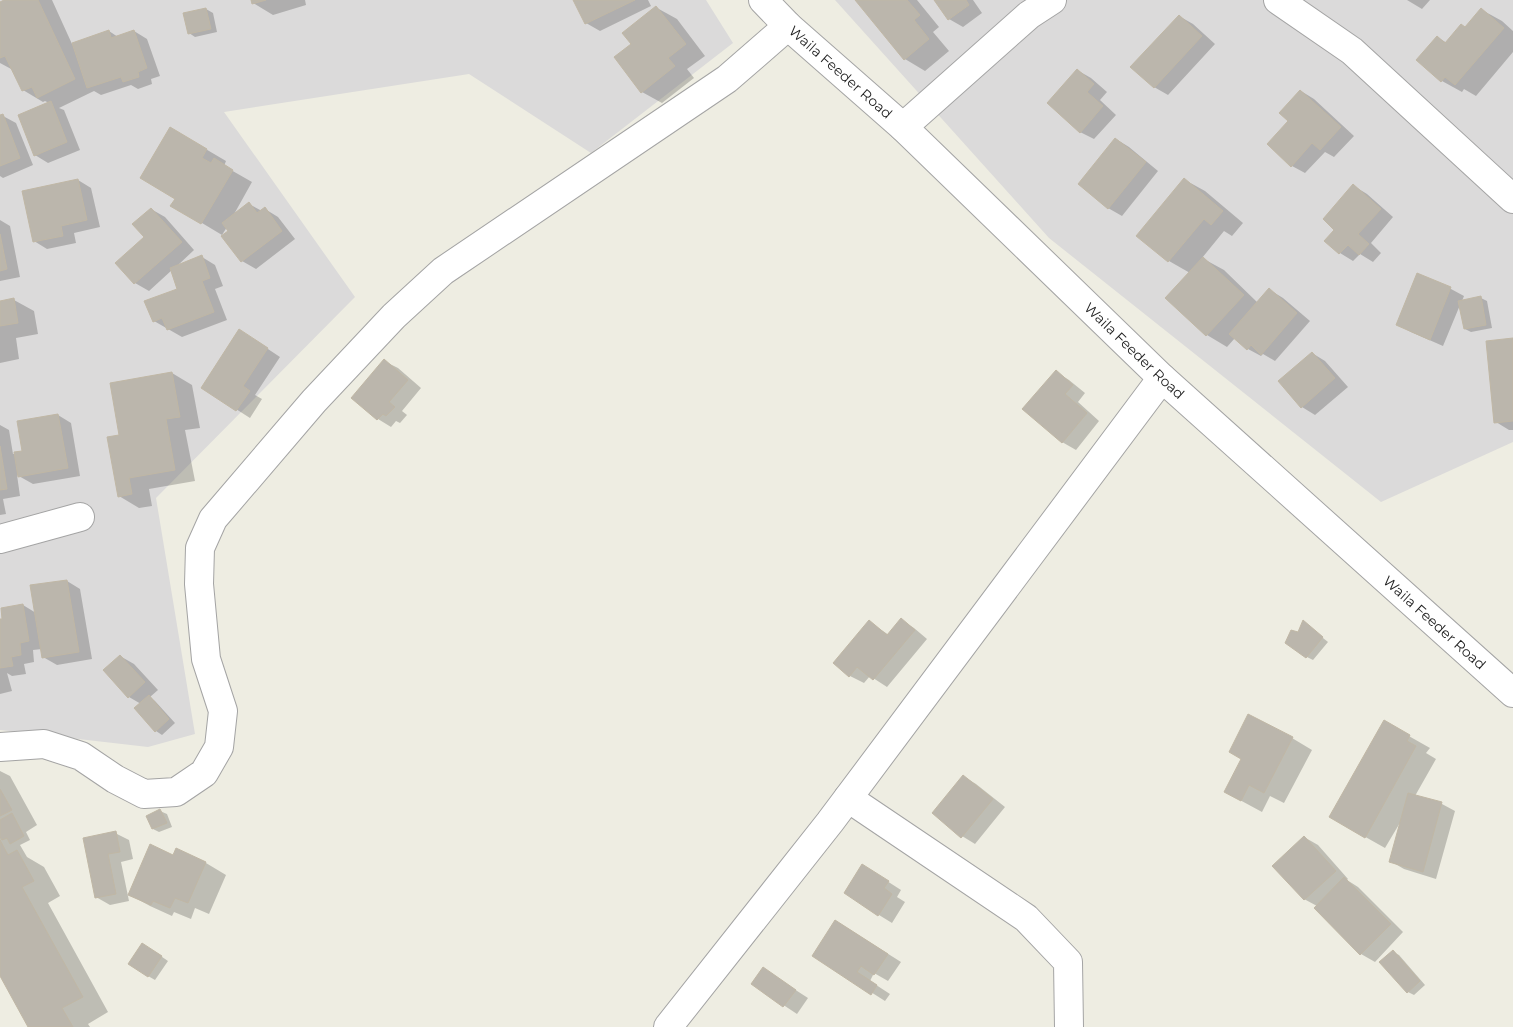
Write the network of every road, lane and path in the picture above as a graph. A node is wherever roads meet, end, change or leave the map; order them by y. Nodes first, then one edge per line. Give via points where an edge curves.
1 (763, 0) edge
2 (1052, 0) edge
3 (1278, 0) edge
4 (788, 26) junction
5 (903, 127) junction
6 (1513, 199) edge
7 (1162, 378) junction
8 (80, 517) dead end
9 (0, 539) edge
10 (1513, 693) edge
11 (0, 747) edge
12 (848, 798) junction
13 (668, 1027) edge
14 (1069, 1027) edge

1 - 4 street, Waila Feeder Road
2 - 5 street via 1030,15
3 - 6 street via 1352,51
4 - 5 street, Waila Feeder Road
4 - 11 street via 727,79 443,271 394,316 314,401 214,519 200,548 198,584 206,659 223,711 219,747 204,773 176,792 144,794 72,753 44,744
5 - 7 street, Waila Feeder Road
7 - 10 street, Waila Feeder Road
7 - 12 street
8 - 9 street
12 - 13 street
12 - 14 street via 1026,918 1068,962

